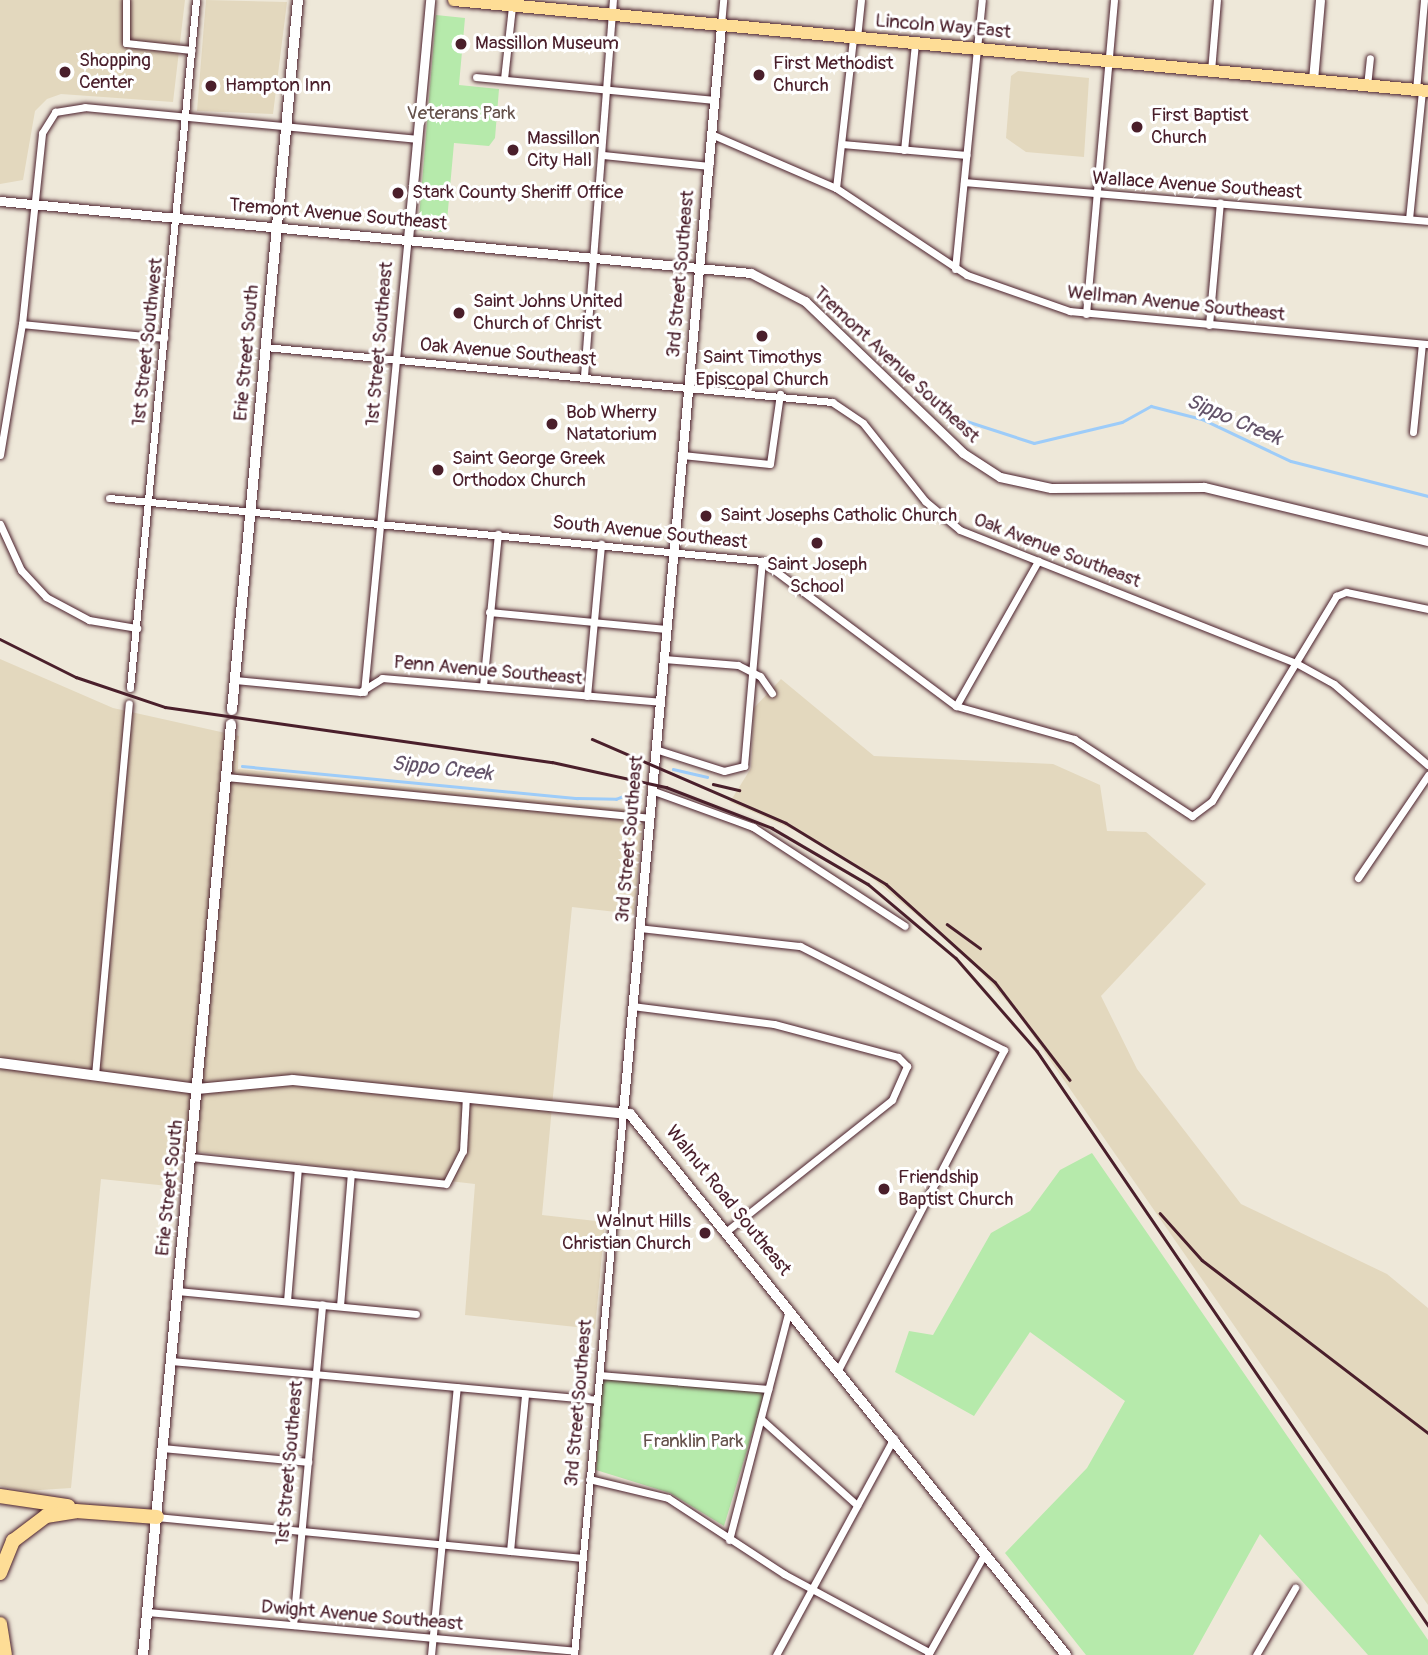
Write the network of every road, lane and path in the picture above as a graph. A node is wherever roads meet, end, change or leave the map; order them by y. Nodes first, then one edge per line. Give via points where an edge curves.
1 (125, 0) edge
2 (196, 0) edge
3 (298, 0) edge
4 (430, 0) edge
5 (454, 0) edge
6 (614, 0) edge
7 (723, 0) edge
8 (861, 0) edge
9 (982, 0) edge
10 (1114, 0) edge
11 (1217, 0) edge
12 (1320, 0) edge
13 (1424, 0) edge
14 (512, 6) junction
15 (614, 16) junction
16 (721, 25) junction
17 (855, 39) junction
18 (915, 44) junction
19 (977, 49) junction
20 (192, 50) junction
21 (1370, 58) dead end
22 (1107, 62) junction
23 (1211, 71) junction
24 (477, 77) dead end
25 (504, 79) junction
26 (1313, 80) junction
27 (1367, 86) junction
28 (609, 90) junction
29 (1422, 90) edge
30 (714, 100) junction
31 (186, 117) junction
32 (286, 127) junction
33 (711, 134) junction
34 (417, 139) junction
35 (842, 144) junction
36 (904, 150) junction
37 (603, 155) junction
38 (967, 155) junction
39 (709, 166) junction
40 (964, 182) junction
41 (836, 188) junction
42 (1096, 192) junction
43 (0, 201) edge
44 (1220, 202) junction
45 (34, 204) junction
46 (176, 218) junction
47 (1409, 219) junction
48 (1428, 221) edge
49 (277, 227) junction
50 (408, 239) junction
51 (594, 256) junction
52 (699, 266) junction
53 (955, 269) junction
54 (1086, 314) junction
55 (22, 324) junction
56 (1209, 325) junction
57 (164, 338) junction
58 (1425, 344) edge
59 (265, 347) junction
60 (396, 359) junction
61 (584, 376) junction
62 (688, 386) junction
63 (780, 394) junction
64 (1413, 432) dead end
65 (682, 454) junction
66 (0, 455) edge
67 (109, 498) dead end
68 (148, 502) junction
69 (250, 512) junction
70 (380, 523) junction
71 (0, 524) edge
72 (498, 534) junction
73 (1428, 541) edge
74 (601, 544) junction
75 (673, 551) junction
76 (762, 561) junction
77 (1038, 561) junction
78 (1428, 609) edge
79 (489, 612) junction
80 (594, 622) junction
81 (137, 628) junction
82 (666, 629) junction
83 (664, 659) junction
84 (1296, 663) junction
85 (752, 670) junction
86 (235, 680) junction
87 (483, 686) junction
88 (130, 688) dead end
89 (364, 692) junction
90 (772, 693) dead end
91 (587, 696) junction
92 (660, 702) junction
93 (129, 705) dead end
94 (956, 706) junction
95 (232, 710) dead end
96 (231, 724) dead end
97 (655, 749) junction
98 (1428, 765) edge
99 (1428, 775) edge
100 (226, 776) junction
101 (651, 790) junction
102 (649, 818) junction
103 (1358, 878) dead end
104 (905, 926) dead end
105 (639, 928) junction
106 (632, 1006) junction
107 (0, 1063) edge
108 (95, 1075) junction
109 (197, 1089) junction
110 (466, 1097) junction
111 (623, 1111) junction
112 (191, 1157) junction
113 (298, 1168) junction
114 (351, 1173) junction
115 (728, 1230) junction
116 (178, 1290) junction
117 (286, 1301) junction
118 (322, 1304) junction
119 (340, 1306) junction
120 (790, 1306) junction
121 (416, 1314) dead end
122 (171, 1361) junction
123 (839, 1368) junction
124 (316, 1373) junction
125 (599, 1375) junction
126 (457, 1387) junction
127 (768, 1389) junction
128 (525, 1394) junction
129 (596, 1401) junction
130 (761, 1419) junction
131 (895, 1438) junction
132 (163, 1448) junction
133 (307, 1462) junction
134 (589, 1479) junction
135 (0, 1496) edge
136 (857, 1506) junction
137 (156, 1517) junction
138 (301, 1531) junction
139 (729, 1540) junction
140 (443, 1544) junction
141 (510, 1550) junction
142 (986, 1553) junction
143 (582, 1558) junction
144 (0, 1573) edge
145 (1295, 1588) dead end
146 (812, 1589) junction
147 (148, 1612) junction
148 (0, 1624) edge
149 (293, 1625) junction
150 (433, 1639) junction
151 (574, 1653) edge
152 (929, 1654) edge
153 (5, 1655) edge
154 (143, 1655) edge
155 (431, 1655) edge
156 (776, 1655) edge
157 (1066, 1655) edge
158 (1256, 1655) edge

1 - 20 street via 126,44
2 - 20 street, 1st Street Southwest
3 - 32 main road, Erie Street South
4 - 34 street, 1st Street Southeast
5 - 14 main road, Lincoln Way East
6 - 15 street
7 - 16 street
8 - 17 street
9 - 19 street
10 - 22 street
11 - 23 street
12 - 26 street
13 - 29 street
14 - 15 main road, Lincoln Way East
14 - 25 street
15 - 16 main road, Lincoln Way East
15 - 28 street
16 - 17 main road, Lincoln Way East
16 - 30 street, 3rd Street Southeast
17 - 18 main road, Lincoln Way East
17 - 35 street
18 - 19 main road, Lincoln Way East
18 - 36 street
19 - 22 main road, Lincoln Way East
19 - 38 street
20 - 31 street, 1st Street Southwest
21 - 27 street
22 - 23 main road, Lincoln Way East
22 - 42 street
23 - 26 main road, Lincoln Way East
24 - 25 street
25 - 28 street
26 - 27 main road, Lincoln Way East
27 - 29 main road, Lincoln Way East
28 - 30 street
28 - 37 street
29 - 47 street
30 - 33 street, 3rd Street Southeast
31 - 32 street
31 - 45 street via 73,107 55,112 42,133
31 - 46 street, 1st Street Southwest
32 - 34 street
32 - 49 main road, Erie Street South
33 - 39 street, 3rd Street Southeast
33 - 41 street, Wellman Avenue Southeast
34 - 50 street, 1st Street Southeast
35 - 36 street
35 - 41 street
36 - 38 street
37 - 39 street
37 - 51 street
38 - 40 street
39 - 52 street, 3rd Street Southeast
40 - 42 street, Wallace Avenue Southeast
40 - 53 street
41 - 53 street, Wellman Avenue Southeast
42 - 44 street, Wallace Avenue Southeast
42 - 54 street
43 - 45 street, Tremont Avenue Southeast
44 - 47 street, Wallace Avenue Southeast
44 - 56 street
45 - 46 street, Tremont Avenue Southeast
45 - 55 street
46 - 49 street, Tremont Avenue Southeast
46 - 57 street, 1st Street Southwest
47 - 48 street, Wallace Avenue Southeast
49 - 50 street, Tremont Avenue Southeast
49 - 59 main road, Erie Street South
50 - 51 street, Tremont Avenue Southeast
50 - 60 street, 1st Street Southeast
51 - 52 street, Tremont Avenue Southeast
51 - 61 street
52 - 62 street, 3rd Street Southeast
52 - 73 street, Tremont Avenue Southeast via 758,275 805,301 963,453 1009,481 1051,488 1196,486
53 - 54 street, Wellman Avenue Southeast
54 - 56 street, Wellman Avenue Southeast
55 - 57 street
55 - 66 street
56 - 58 street, Wellman Avenue Southeast
57 - 68 street, 1st Street Southwest
58 - 64 street
59 - 60 street, Oak Avenue Southeast
59 - 69 main road, Erie Street South
60 - 61 street, Oak Avenue Southeast
60 - 70 street, 1st Street Southeast
61 - 62 street, Oak Avenue Southeast
62 - 63 street, Oak Avenue Southeast
62 - 65 street, 3rd Street Southeast
63 - 65 street via 770,464
63 - 77 street, Oak Avenue Southeast via 844,407 948,522
65 - 75 street, 3rd Street Southeast
67 - 68 street, South Avenue Southeast
68 - 69 street, South Avenue Southeast
68 - 81 street, 1st Street Southwest
69 - 70 street, South Avenue Southeast
69 - 86 main road, Erie Street South
70 - 72 street, South Avenue Southeast
70 - 89 street, 1st Street Southeast
71 - 81 street via 15,560 38,589 67,610
72 - 74 street, South Avenue Southeast
72 - 79 street
74 - 75 street, South Avenue Southeast
74 - 80 street
75 - 76 street, South Avenue Southeast
75 - 82 street, 3rd Street Southeast
76 - 85 street
76 - 94 street, South Avenue Southeast
77 - 84 street, Oak Avenue Southeast
77 - 94 street
78 - 84 street via 1341,593
79 - 80 street
79 - 87 street
80 - 82 street
80 - 91 street
81 - 88 street, 1st Street Southwest
82 - 83 street, 3rd Street Southeast
83 - 85 street
83 - 92 street, 3rd Street Southeast
84 - 94 street, South Avenue Southeast via 1199,816 1174,807 1074,739
84 - 98 street, Oak Avenue Southeast via 1334,684
85 - 90 street
85 - 97 street via 742,768 716,770
86 - 89 street, Penn Avenue Southeast
86 - 95 main road, Erie Street South
87 - 89 street, Penn Avenue Southeast via 382,678
87 - 91 street, Penn Avenue Southeast
91 - 92 street, Penn Avenue Southeast
92 - 97 street, 3rd Street Southeast
93 - 108 street
96 - 100 main road, Erie Street South
97 - 101 street, 3rd Street Southeast
99 - 103 street
100 - 102 street
100 - 109 main road, Erie Street South
101 - 102 street, 3rd Street Southeast
101 - 104 street via 753,827
102 - 105 street, 3rd Street Southeast
105 - 106 street, 3rd Street Southeast
105 - 123 street via 800,946 1004,1050
106 - 111 street, 3rd Street Southeast
106 - 115 street via 774,1024 898,1057 907,1068 900,1090
107 - 108 main road
108 - 109 main road
109 - 110 main road via 283,1080
109 - 112 main road, Erie Street South
110 - 111 main road
110 - 114 street via 463,1151 447,1183
111 - 115 main road, Walnut Road Southeast via 643,1125
111 - 125 street, 3rd Street Southeast
112 - 113 street
112 - 116 main road, Erie Street South
113 - 114 street
113 - 117 street
114 - 119 street
115 - 120 main road, Walnut Road Southeast
116 - 117 street
116 - 122 main road, Erie Street South
117 - 118 street
118 - 119 street
118 - 124 street, 1st Street Southeast
119 - 121 street
120 - 123 main road, Walnut Road Southeast
120 - 127 street
122 - 124 street
122 - 132 main road, Erie Street South
123 - 131 main road, Walnut Road Southeast
124 - 126 street
124 - 133 street, 1st Street Southeast
125 - 127 street
125 - 129 street, 3rd Street Southeast
126 - 128 street
126 - 140 street
127 - 130 street
128 - 129 street
128 - 141 street
129 - 134 street, 3rd Street Southeast
130 - 136 street
130 - 139 street
131 - 136 street
131 - 142 main road, Walnut Road Southeast
132 - 133 street
132 - 137 main road, Erie Street South
133 - 138 street, 1st Street Southeast
134 - 139 street via 668,1498
134 - 143 street, 3rd Street Southeast
135 - 137 highway
136 - 146 street
137 - 138 street
137 - 144 highway via 76,1511 46,1516 13,1541
137 - 147 main road, Erie Street South
138 - 140 street
138 - 149 street, 1st Street Southeast
139 - 146 street
140 - 141 street
140 - 150 street
141 - 143 street
142 - 152 street
142 - 157 main road, Walnut Road Southeast
143 - 151 street, 3rd Street Southeast
145 - 158 street
146 - 152 street
146 - 156 street
147 - 149 street, Dwight Avenue Southeast
147 - 154 main road, Erie Street South
148 - 153 highway
149 - 150 street, Dwight Avenue Southeast
150 - 151 street, Dwight Avenue Southeast
150 - 155 street

